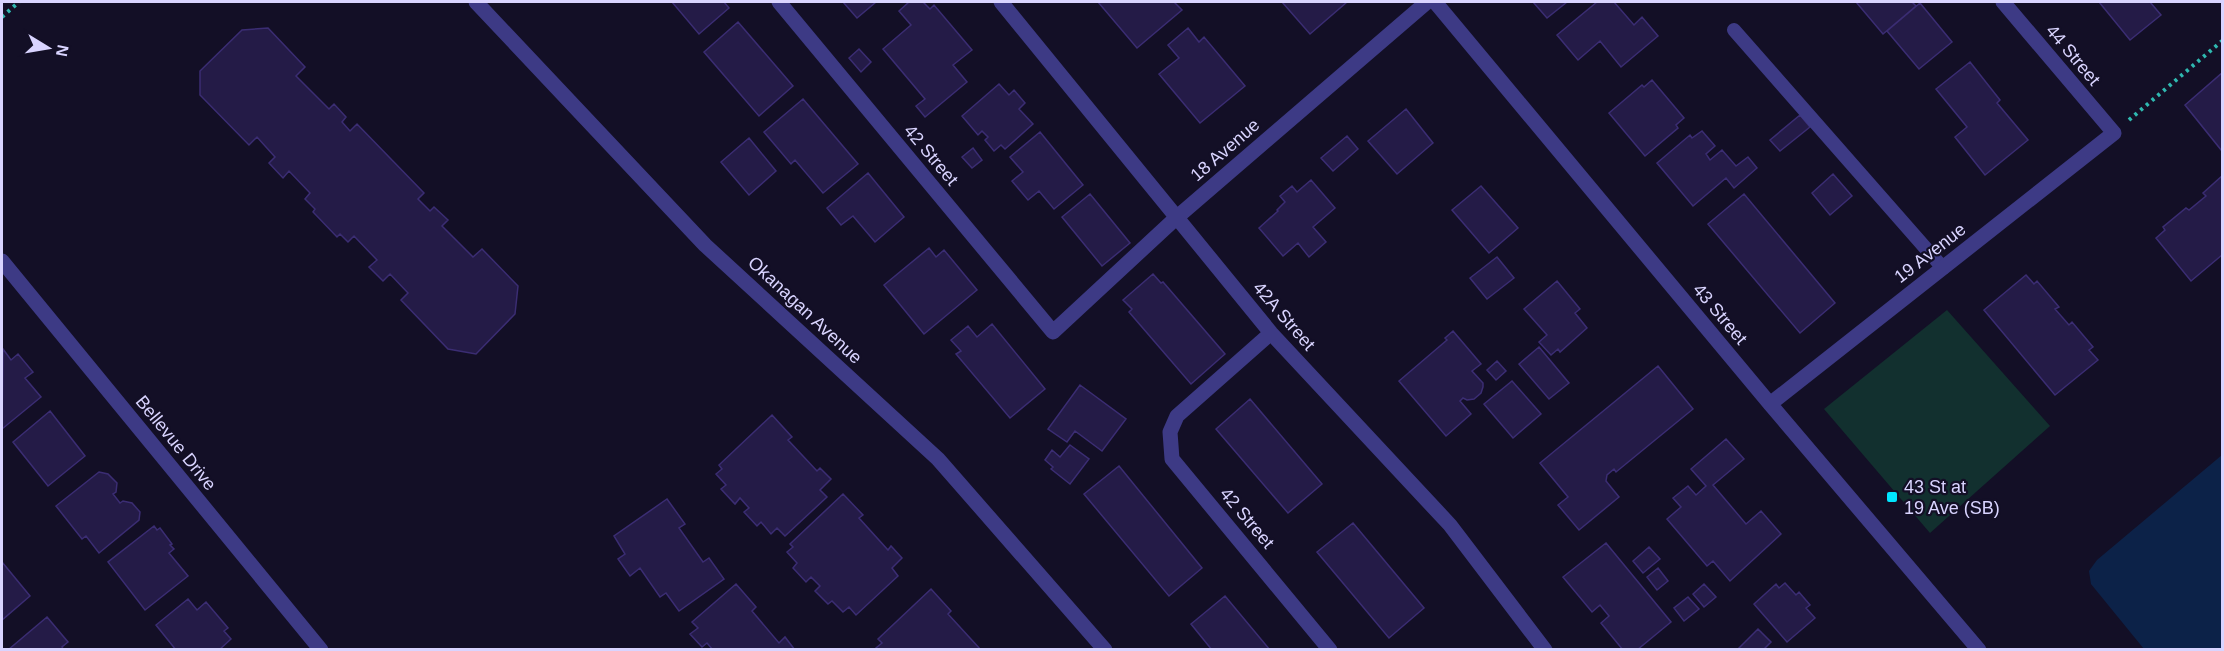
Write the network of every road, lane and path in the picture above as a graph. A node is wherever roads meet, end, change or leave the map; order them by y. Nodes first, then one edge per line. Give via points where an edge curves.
1 (19, 2) edge
2 (476, 2) edge
3 (779, 2) edge
4 (1000, 2) edge
5 (1427, 2) edge
6 (1435, 2) edge
7 (2003, 2) edge
8 (2, 17) edge
9 (1734, 30) dead end
10 (2223, 41) edge
11 (2114, 133) junction
12 (1176, 218) junction
13 (2, 261) edge
14 (1942, 268) junction
15 (1053, 333) joint
16 (1271, 333) junction
17 (1770, 404) junction
18 (321, 650) edge
19 (1105, 650) edge
20 (1330, 650) edge
21 (1545, 650) edge
22 (1979, 650) edge

1 - 8 path
2 - 19 street, Okanagan Avenue via 705,245 938,459
3 - 15 street, 42 Street
4 - 12 street, 42A Street
5 - 12 street, 18 Avenue
6 - 17 street, 43 Street
7 - 11 street, 44 Street
9 - 14 lane
10 - 11 path
11 - 14 street, 19 Avenue
12 - 15 street, 18 Avenue
12 - 16 street, 42A Street
13 - 18 street, Bellevue Drive
14 - 17 street, 19 Avenue
16 - 20 street, 42 Street via 1177,416 1170,432 1172,459
16 - 21 street, 42A Street via 1450,525
17 - 22 street, 43 Street

